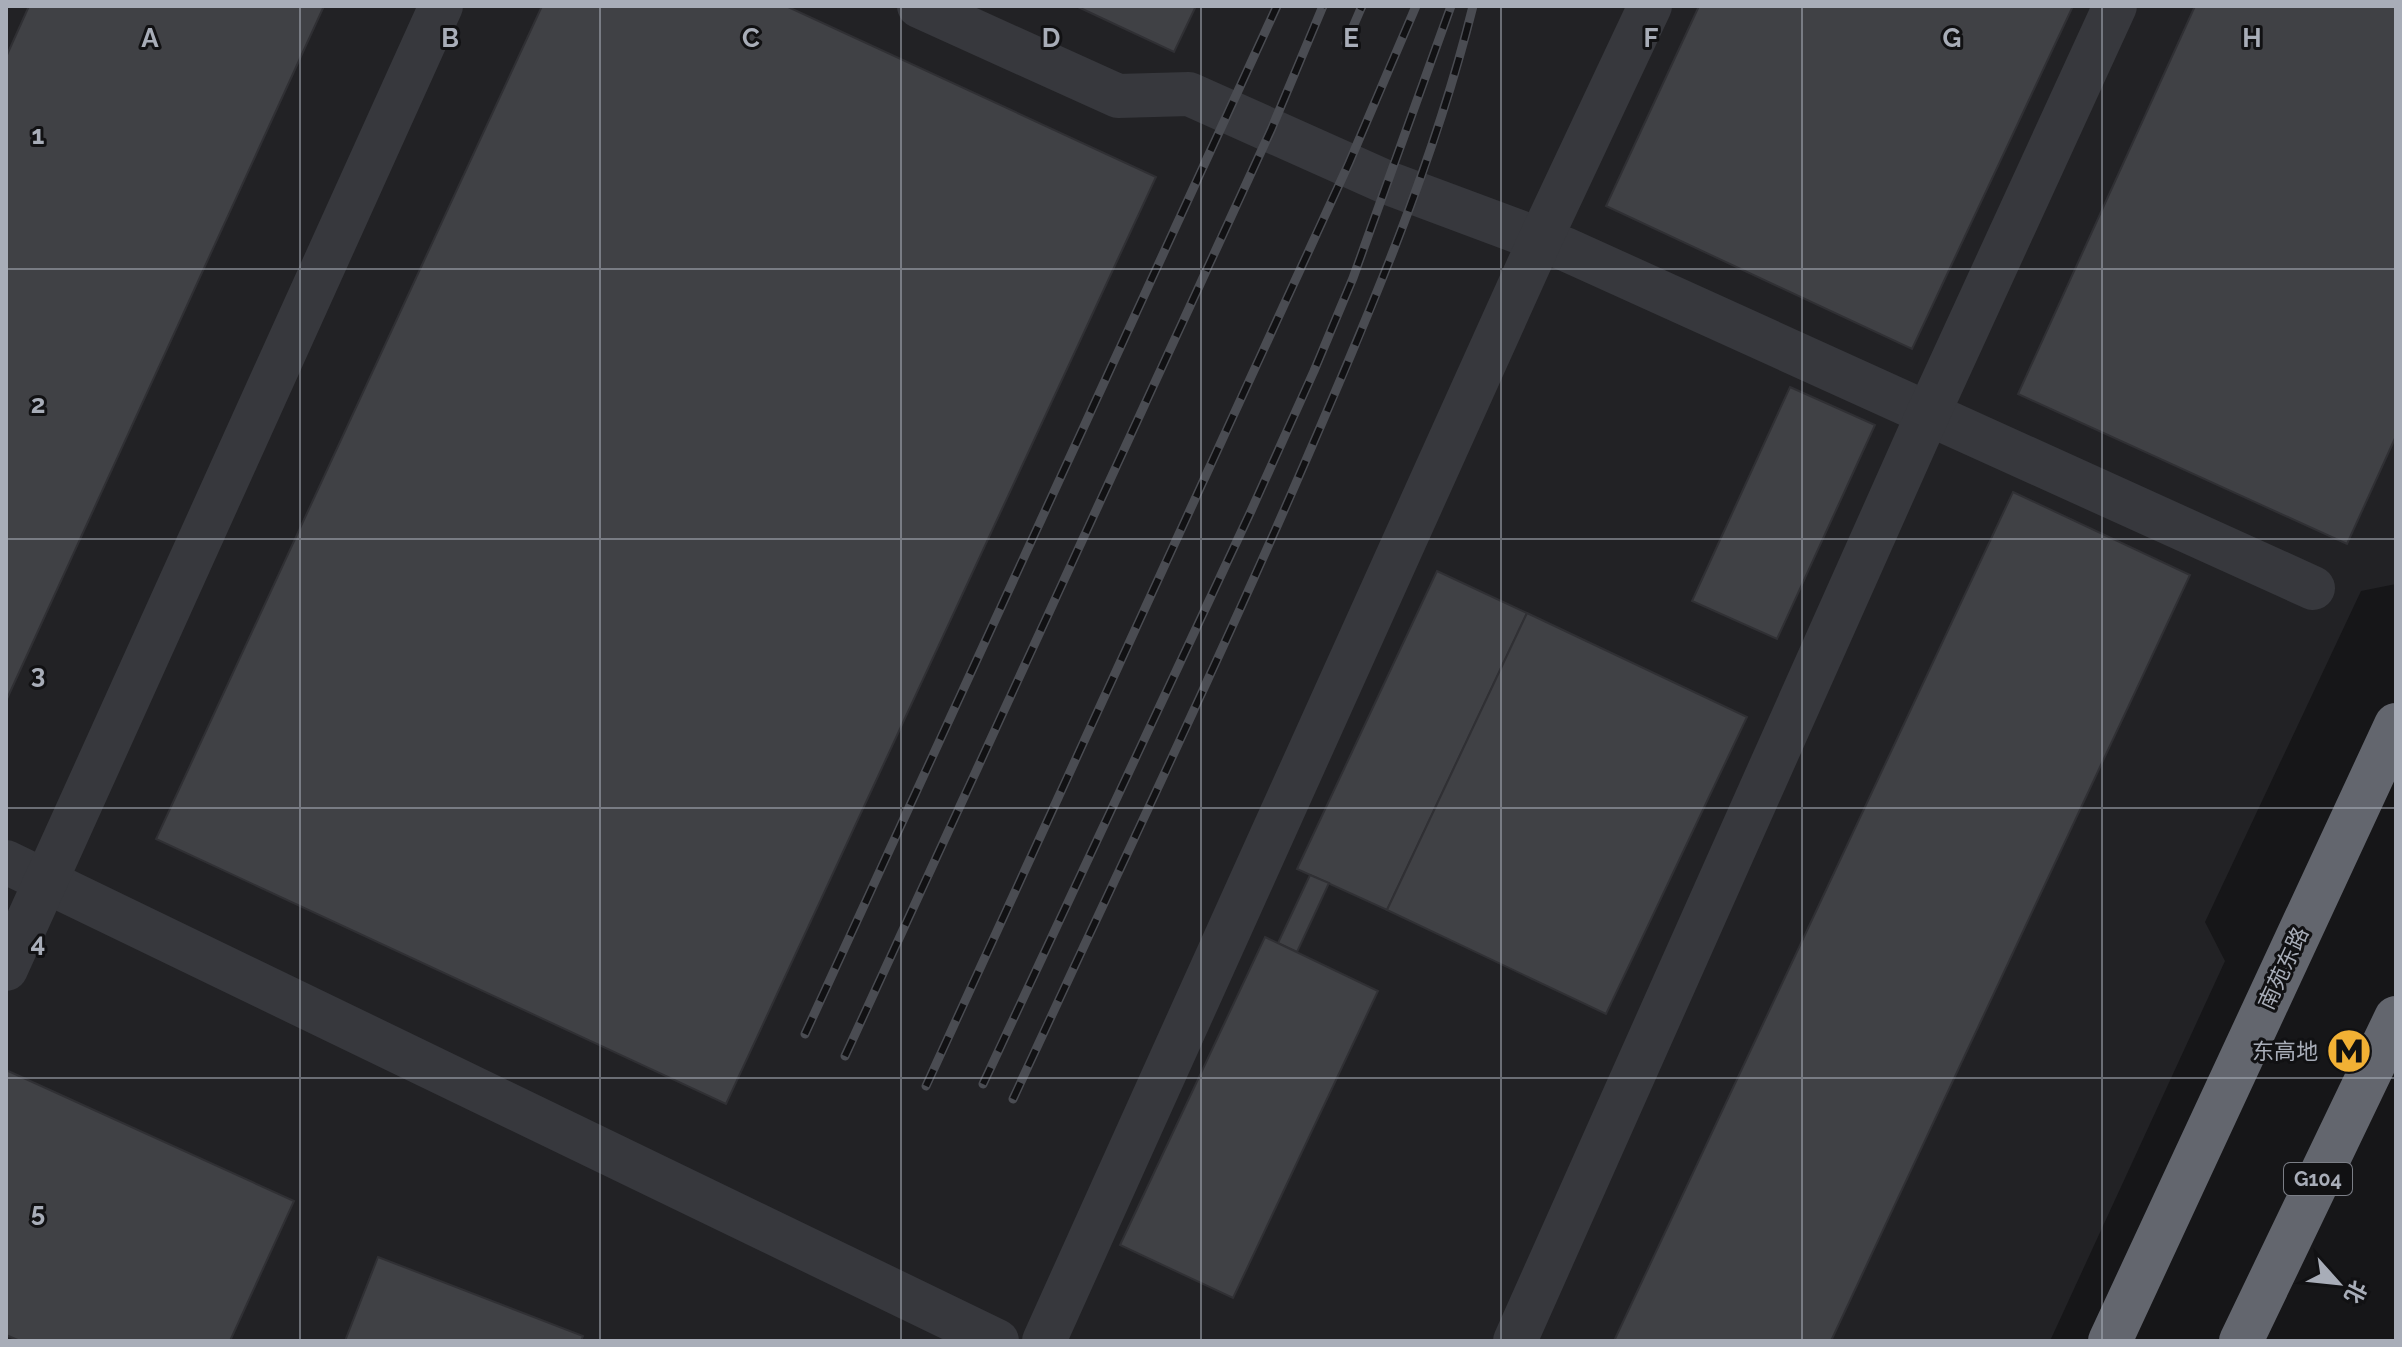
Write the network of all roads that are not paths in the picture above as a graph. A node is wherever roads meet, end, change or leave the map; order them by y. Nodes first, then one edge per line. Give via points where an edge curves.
1 (441, 6) edge
2 (919, 6) edge
3 (1650, 6) edge
4 (2115, 6) edge
5 (1540, 240) junction
6 (1928, 414) junction
7 (2313, 588) dead end
8 (2396, 725) edge
9 (6, 862) edge
10 (47, 881) junction
11 (6, 969) edge
12 (2396, 1018) edge
13 (997, 1341) edge
14 (1044, 1341) edge
15 (1515, 1341) edge
16 (2110, 1341) edge
17 (2241, 1341) edge

1 - 10 lane
2 - 5 lane via 1118,96 1189,94 1388,183
3 - 5 lane
4 - 6 lane
5 - 6 lane
5 - 14 lane
6 - 7 lane
6 - 15 lane
8 - 16 highway, 南苑东路
9 - 10 lane
10 - 11 lane
10 - 13 lane
12 - 17 highway, G104

